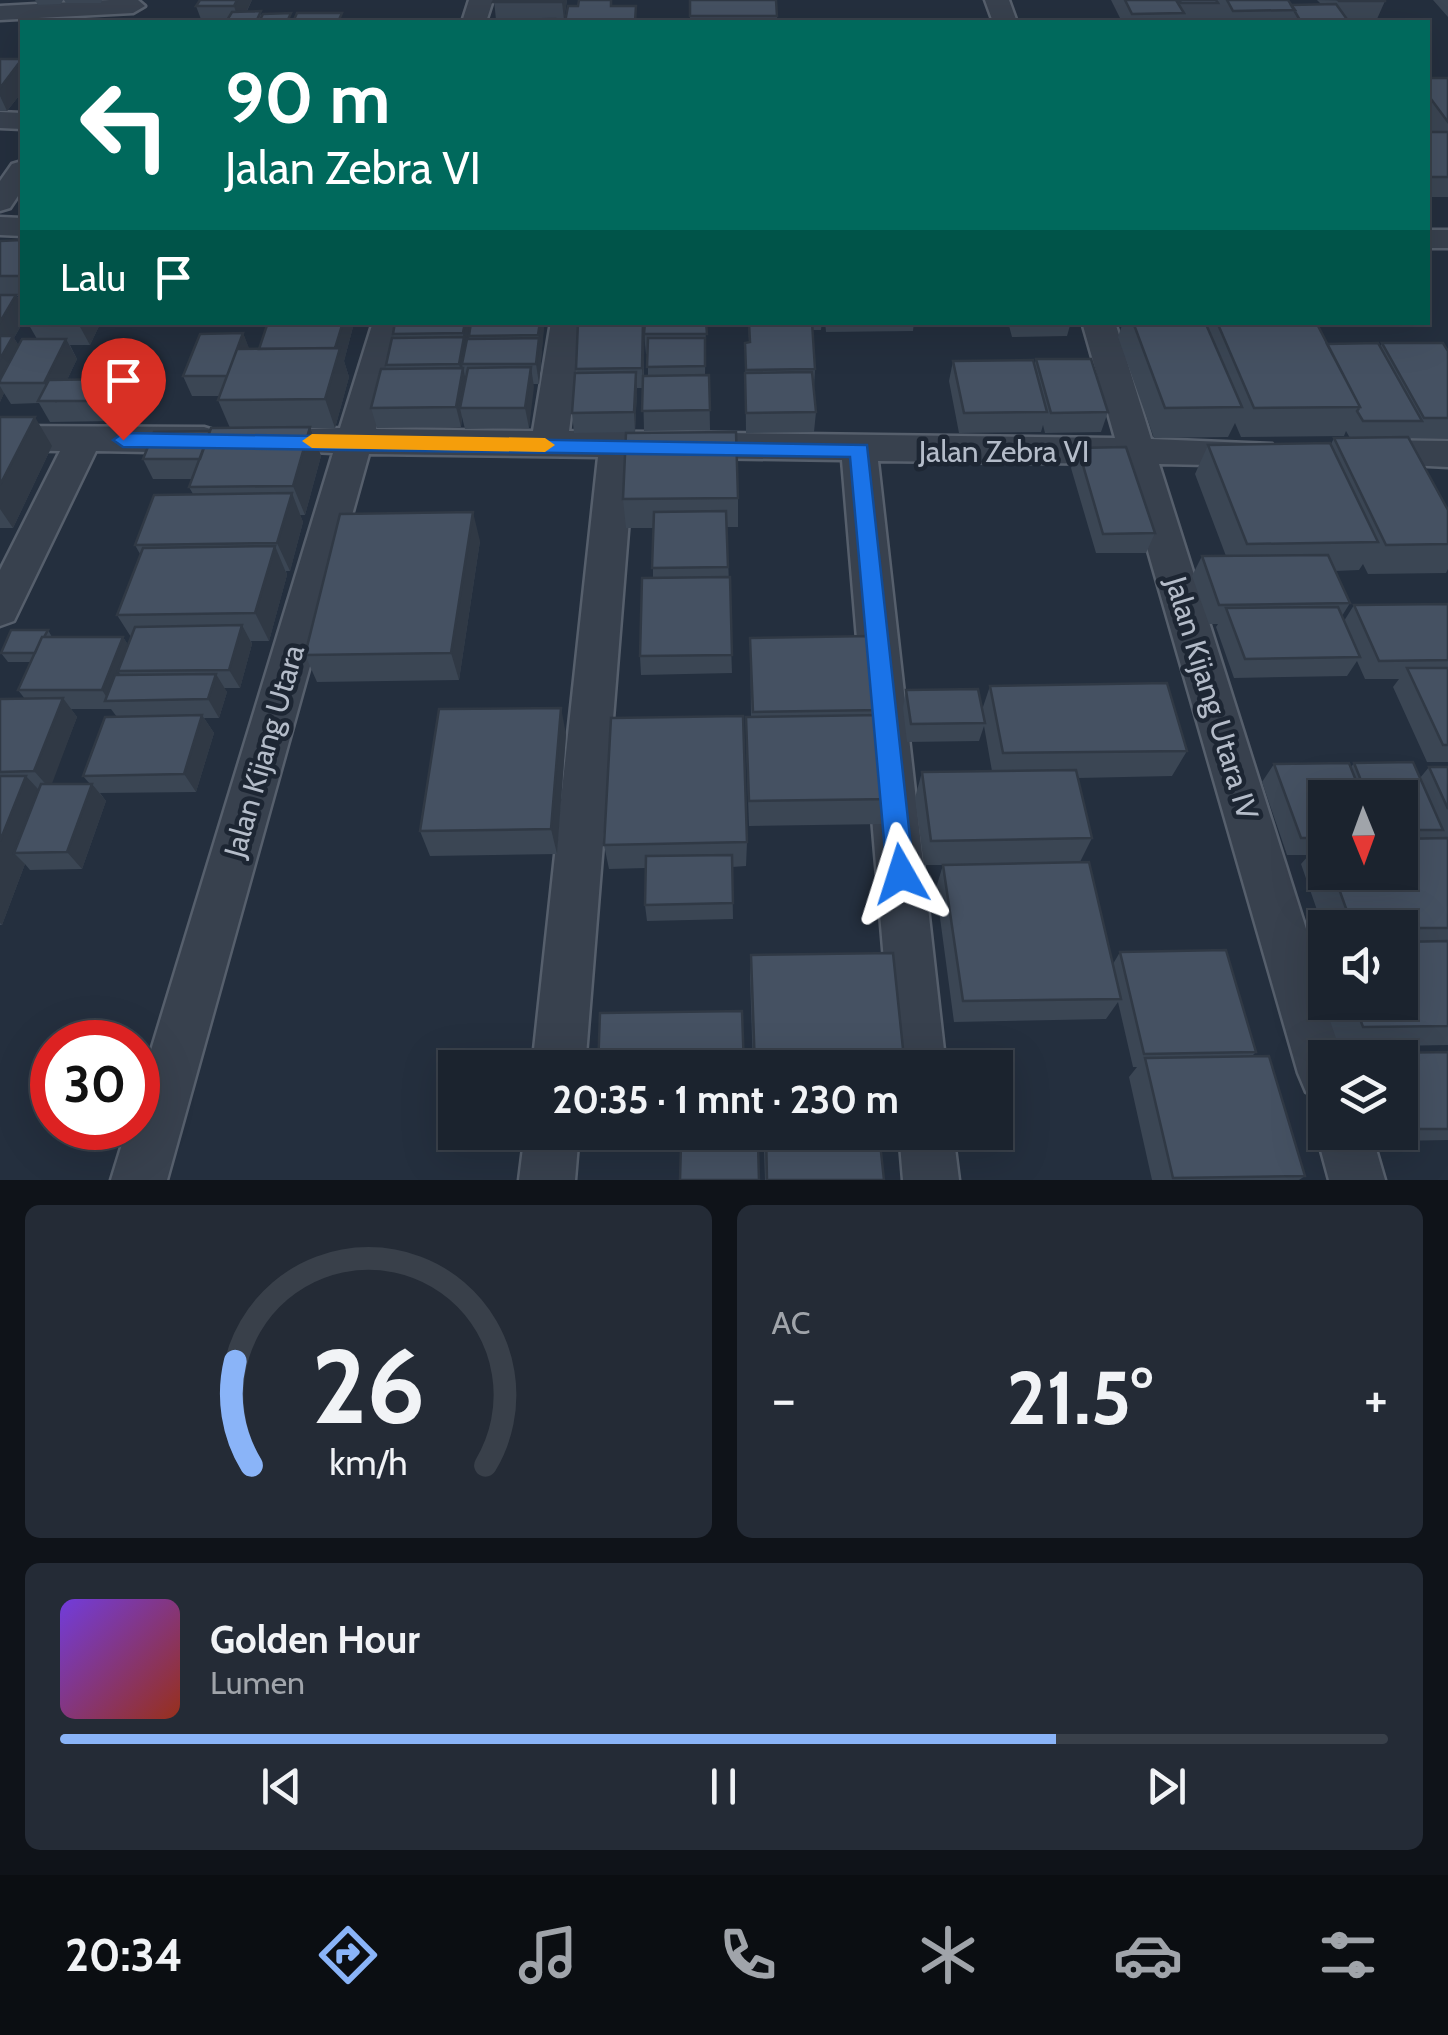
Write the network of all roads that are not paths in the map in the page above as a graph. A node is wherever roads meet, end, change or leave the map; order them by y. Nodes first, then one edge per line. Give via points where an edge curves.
1 (131, 10) edge
2 (0, 13) edge
3 (20, 173) edge
4 (0, 202) edge
5 (388, 325) edge
6 (567, 325) edge
7 (1099, 325) edge
8 (0, 438) edge
9 (84, 440) junction
10 (353, 441) junction
11 (548, 445) junction
12 (617, 446) junction
13 (860, 450) junction
14 (1138, 452) junction
15 (1296, 453) edge
16 (1335, 453) edge
17 (1448, 454) edge
18 (0, 610) edge
19 (1315, 1040) edge
20 (560, 1050) edge
21 (918, 1050) edge
22 (550, 1150) edge
23 (928, 1150) edge
24 (1348, 1150) edge
25 (140, 1180) edge
26 (547, 1180) edge
27 (930, 1180) edge
28 (1357, 1180) edge

1 - 2 street
3 - 4 street
5 - 10 street, Jalan Kijang Utara
6 - 11 street
7 - 14 street, Jalan Kijang Utara IV
8 - 9 street, Jalan Zebra VI
9 - 10 street, Jalan Zebra VI
9 - 18 street
10 - 11 street, Jalan Zebra VI
10 - 25 street, Jalan Kijang Utara
11 - 12 street, Jalan Zebra VI
12 - 13 street, Jalan Zebra VI
12 - 20 street
13 - 14 street, Jalan Zebra VI
13 - 21 street
14 - 15 street, Jalan Zebra VI
14 - 19 street, Jalan Kijang Utara IV
16 - 17 street via 1402,470
22 - 26 street
23 - 27 street
24 - 28 street

